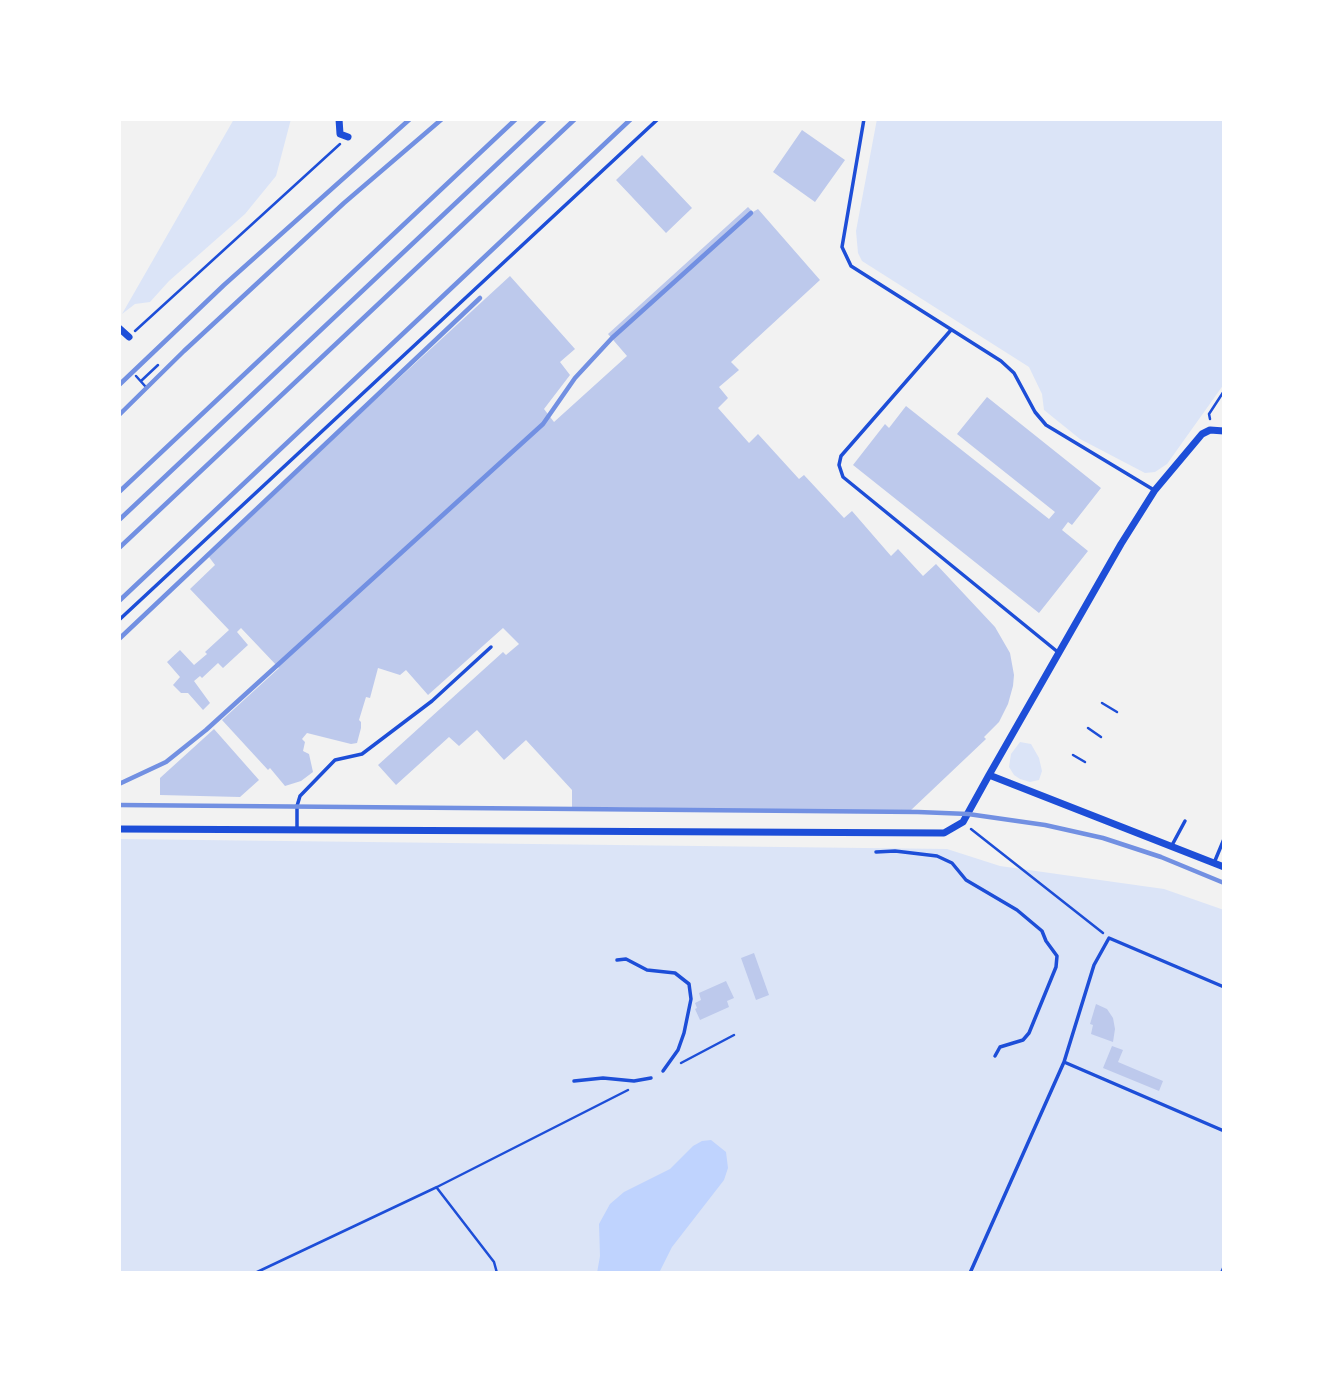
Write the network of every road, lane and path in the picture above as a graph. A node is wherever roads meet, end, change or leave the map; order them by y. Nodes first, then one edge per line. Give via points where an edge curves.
1 (339, 119) edge
2 (658, 119) edge
3 (864, 119) edge
4 (348, 137) joint
5 (119, 328) edge
6 (951, 330) junction
7 (129, 338) joint
8 (158, 365) dead end
9 (136, 376) dead end
10 (141, 381) junction
11 (145, 386) dead end
12 (1224, 391) edge
13 (1210, 430) junction
14 (1224, 431) edge
15 (1155, 491) junction
16 (119, 620) edge
17 (491, 647) dead end
18 (1060, 653) junction
19 (1102, 703) dead end
20 (1116, 712) dead end
21 (1088, 728) dead end
22 (1101, 737) dead end
23 (1073, 755) dead end
24 (1085, 761) dead end
25 (989, 775) junction
26 (1185, 821) dead end
27 (963, 822) junction
28 (119, 829) edge
29 (297, 831) junction
30 (1224, 839) edge
31 (1171, 846) junction
32 (876, 852) dead end
33 (1214, 863) junction
34 (1224, 867) edge
35 (1109, 938) junction
36 (617, 960) dead end
37 (1224, 988) edge
38 (734, 1035) dead end
39 (995, 1055) dead end
40 (1064, 1062) junction
41 (663, 1072) joint
42 (651, 1078) dead end
43 (575, 1081) dead end
44 (627, 1090) dead end
45 (1224, 1131) edge
46 (437, 1187) junction
47 (1224, 1266) edge
48 (255, 1273) edge
49 (497, 1273) edge
50 (970, 1273) edge
51 (1221, 1273) edge

1 - 4 street via 340,134
2 - 16 lane
3 - 6 lane via 842,247 851,266
4 - 7 path
5 - 7 street
6 - 15 lane via 1014,373 1046,425
6 - 18 lane via 841,456 843,477
8 - 10 path
9 - 10 path
10 - 11 path
12 - 13 path via 1209,414
13 - 14 street
13 - 15 street via 1195,441
15 - 18 street
17 - 29 lane via 432,701 362,754 335,760 300,796
18 - 25 street
19 - 20 path
21 - 22 path
23 - 24 path
25 - 27 street
25 - 31 street
26 - 31 lane
27 - 29 street via 944,833 922,834
27 - 35 path
28 - 29 street
30 - 33 lane
31 - 33 street
32 - 39 lane via 937,856 952,863 967,880 1042,931 1057,956 1029,1033 1023,1040 1000,1047
33 - 34 street
35 - 37 lane
35 - 40 lane via 1094,965
36 - 41 lane via 675,974 689,984 691,999 684,1033
38 - 41 path
40 - 45 lane
40 - 50 lane
42 - 43 lane
44 - 46 path
46 - 48 path
46 - 49 path via 494,1262
47 - 51 path

